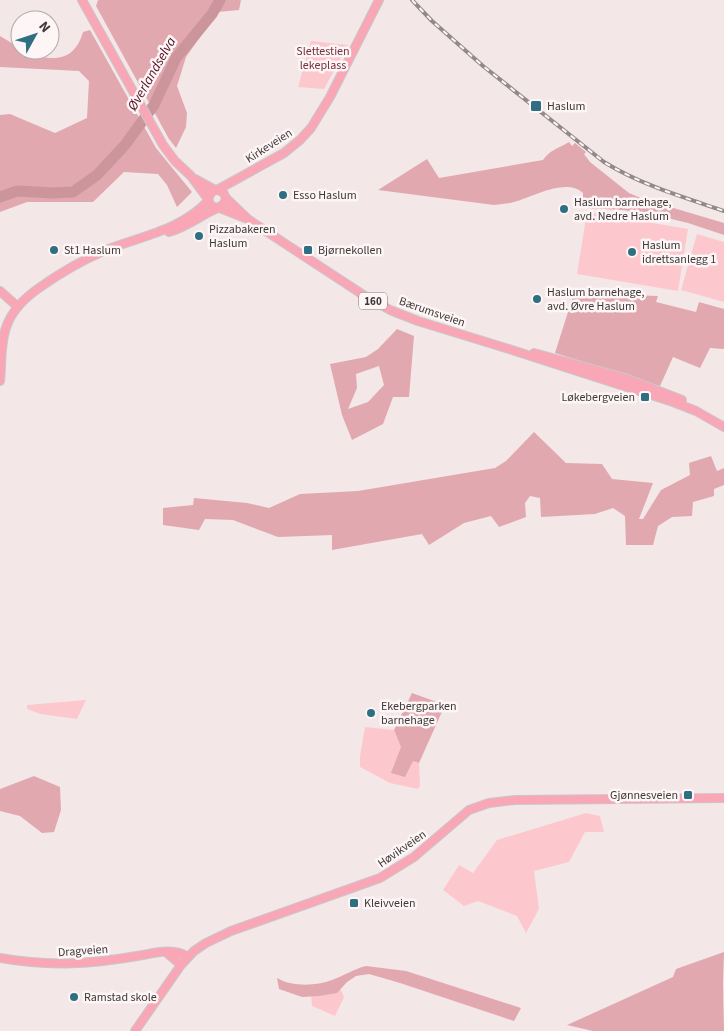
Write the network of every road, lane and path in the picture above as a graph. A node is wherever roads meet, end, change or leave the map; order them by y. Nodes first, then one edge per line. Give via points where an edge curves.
1 (82, 0) edge
2 (379, 0) edge
3 (191, 176) junction
4 (242, 177) junction
5 (216, 190) junction
6 (226, 198) junction
7 (208, 200) junction
8 (219, 208) junction
9 (250, 220) junction
10 (148, 236) junction
11 (0, 291) edge
12 (18, 307) junction
13 (512, 350) junction
14 (0, 382) edge
15 (724, 421) edge
16 (724, 427) edge
17 (724, 798) edge
18 (166, 953) junction
19 (188, 957) junction
20 (0, 958) edge
21 (181, 965) junction
22 (135, 1031) edge

1 - 3 main road, 160 via 163,145
2 - 4 main road, Kirkeveien via 311,128 284,152
3 - 5 main road, 160
3 - 7 main road, 160
4 - 5 main road, Kirkeveien
4 - 6 main road, Kirkeveien
5 - 6 main road, 160 via 223,192
5 - 7 main road
6 - 8 main road
6 - 9 main road, Bærumsveien / 160
7 - 8 main road, 160
7 - 10 main road via 192,216
8 - 9 main road, Bærumsveien / 160
8 - 10 main road via 180,229
9 - 13 main road, Bærumsveien / 160 via 390,310 418,322
10 - 12 main road via 105,251 66,271 37,289
11 - 12 main road
12 - 14 main road via 5,331
13 - 15 main road, Bærumsveien / 160 via 640,383
13 - 16 main road, Bærumsveien / 160 via 673,402
17 - 19 main road, Høvikveien via 515,800 481,805 469,810 414,858 380,878 220,935
18 - 19 main road, Dragveien via 175,951
18 - 20 main road, Dragveien via 79,964 40,964
18 - 21 main road
19 - 21 main road, Høvikveien
21 - 22 main road, Høvikveien

